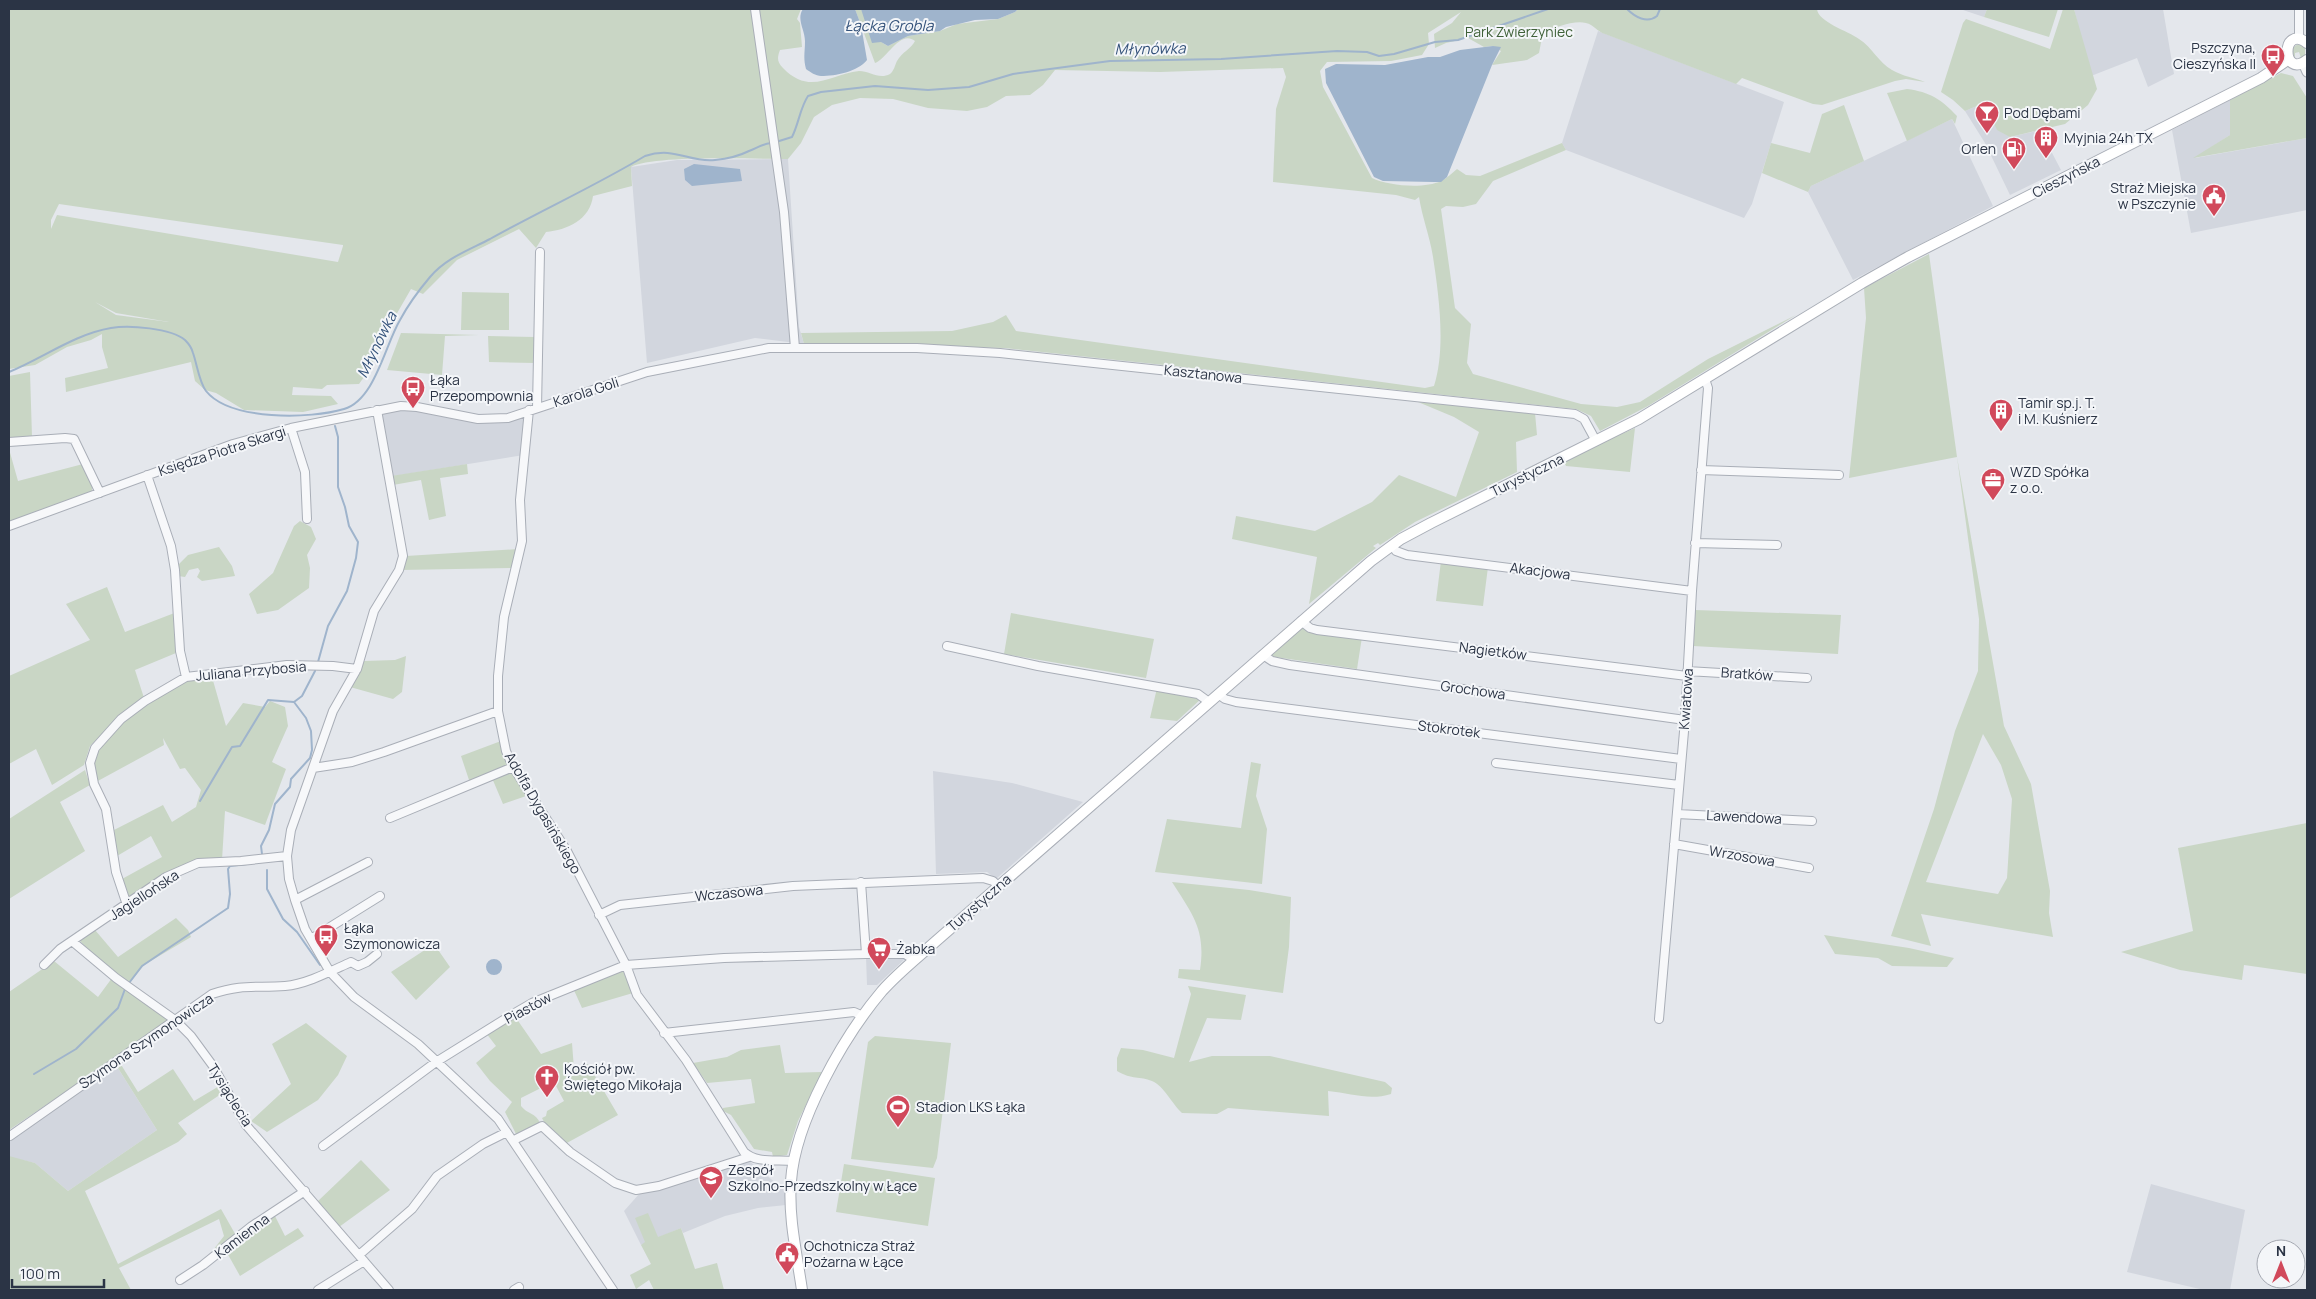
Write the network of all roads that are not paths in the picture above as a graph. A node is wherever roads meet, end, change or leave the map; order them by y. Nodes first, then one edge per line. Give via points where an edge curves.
1 (755, 9) edge
2 (2299, 9) edge
3 (2303, 41) edge
4 (2289, 59) junction
5 (2306, 65) edge
6 (540, 252) dead end
7 (1869, 279) joint
8 (795, 348) junction
9 (1705, 379) junction
10 (533, 409) junction
11 (377, 410) junction
12 (291, 428) junction
13 (1596, 441) junction
14 (9, 442) edge
15 (1702, 470) junction
16 (147, 475) junction
17 (1839, 475) dead end
18 (100, 493) junction
19 (307, 519) dead end
20 (9, 526) edge
21 (1695, 543) junction
22 (1392, 545) junction
23 (1777, 545) dead end
24 (1692, 590) junction
25 (1301, 621) junction
26 (947, 646) dead end
27 (1263, 655) junction
28 (357, 669) junction
29 (1687, 673) junction
30 (186, 677) junction
31 (1806, 678) dead end
32 (1218, 694) junction
33 (1209, 702) junction
34 (498, 711) junction
35 (1685, 720) junction
36 (1681, 759) junction
37 (1496, 763) dead end
38 (513, 767) junction
39 (313, 768) junction
40 (1679, 785) junction
41 (1677, 814) junction
42 (390, 818) dead end
43 (1812, 821) dead end
44 (1674, 844) junction
45 (287, 856) junction
46 (368, 862) dead end
47 (1809, 868) dead end
48 (861, 882) junction
49 (998, 886) junction
50 (380, 896) dead end
51 (294, 900) junction
52 (127, 905) junction
53 (599, 915) junction
54 (311, 939) junction
55 (73, 942) junction
56 (377, 954) dead end
57 (866, 954) junction
58 (914, 960) junction
59 (44, 965) dead end
60 (626, 966) junction
61 (330, 972) junction
62 (863, 1016) junction
63 (1659, 1019) dead end
64 (175, 1020) junction
65 (664, 1032) junction
66 (436, 1062) junction
67 (507, 1132) junction
68 (10, 1136) edge
69 (514, 1140) junction
70 (323, 1146) dead end
71 (749, 1157) junction
72 (794, 1161) junction
73 (305, 1191) junction
74 (362, 1258) junction
75 (180, 1280) dead end
76 (318, 1290) edge
77 (389, 1290) edge
78 (613, 1290) edge
79 (802, 1290) edge

1 - 8 street via 784,212
2 - 3 street
3 - 4 main road via 2293,40 2288,46
4 - 5 main road
4 - 7 main road, Cieszyńska via 2258,80
6 - 10 street, Adolfa Dygasińskiego
7 - 9 main road, Turystyczna
8 - 10 street, Karola Goli via 752,350 647,372
8 - 13 street, Kasztanowa via 917,348 1000,353 1575,414 1584,419
9 - 13 main road, Turystyczna
9 - 15 street, Kwiatowa via 1708,388
10 - 11 street, Karola Goli via 491,420 465,418 417,407
10 - 34 street, Adolfa Dygasińskiego via 520,500 522,541 504,617
11 - 12 street, Księdza Piotra Skargi
11 - 28 street via 403,556 400,570 374,611
12 - 16 street, Księdza Piotra Skargi via 212,451
12 - 19 street via 305,472
13 - 22 main road, Turystyczna
14 - 18 street via 74,439
15 - 17 street
15 - 21 street, Kwiatowa
16 - 18 street, Księdza Piotra Skargi
16 - 30 street via 171,546 180,651
18 - 20 street, Księdza Piotra Skargi
21 - 23 street
21 - 24 street, Kwiatowa
22 - 24 street, Akacjowa via 1404,554
22 - 25 main road, Turystyczna
24 - 29 street, Kwiatowa
25 - 27 main road, Turystyczna
25 - 29 street, Nagietków via 1317,630
26 - 33 street via 1038,666 1198,694
27 - 32 main road, Turystyczna
27 - 35 street, Grochowa via 1272,661 1296,666
28 - 30 street, Juliana Przybosia via 287,665
28 - 39 street via 333,711
29 - 31 street, Bratków
29 - 35 street, Kwiatowa
30 - 52 street, Juliana Przybosia via 121,719 95,748 90,763 94,784 107,815 116,872
32 - 33 main road, Turystyczna
32 - 36 street, Stokrotek via 1236,702
33 - 49 main road, Turystyczna
34 - 38 street, Adolfa Dygasińskiego via 501,732
34 - 39 street via 352,762
35 - 36 street, Kwiatowa
36 - 40 street, Kwiatowa
37 - 40 street
38 - 42 street
38 - 53 street, Adolfa Dygasińskiego via 567,850
39 - 45 street via 291,830
40 - 41 street, Kwiatowa
41 - 43 street, Lawendowa
41 - 44 street, Kwiatowa
44 - 47 street, Wrzosowa
44 - 63 street, Kwiatowa
45 - 51 street
45 - 52 street, Jagiellońska via 198,863 166,877
46 - 51 street
48 - 49 street, Wczasowa via 983,878
48 - 53 street, Wczasowa via 620,905
48 - 57 street
49 - 58 main road, Turystyczna
50 - 54 street
51 - 54 street
52 - 55 street, Jagiellońska
53 - 60 street, Adolfa Dygasińskiego
54 - 61 street
55 - 59 street, Jagiellońska via 60,949
55 - 64 street, Tysiąclecia
56 - 61 street, Szymona Szymonowicza via 358,966 351,962
57 - 58 street via 905,954
57 - 60 street via 724,958
58 - 62 main road, Turystyczna
60 - 65 street, Adolfa Dygasińskiego via 637,995
60 - 66 street, Piastów via 532,1002
61 - 64 street, Szymona Szymonowicza via 287,986 233,987 212,994
61 - 66 street via 354,997 418,1044
62 - 65 street via 854,1012
62 - 72 main road, Turystyczna via 817,1097 802,1131
64 - 68 street, Szymona Szymonowicza
64 - 73 street, Tysiąclecia via 212,1066 246,1124
65 - 71 street, Adolfa Dygasińskiego
66 - 67 street via 498,1119
66 - 70 street, Piastów
67 - 69 street
67 - 74 street via 483,1144 437,1176 412,1209
69 - 71 street via 542,1126 570,1152 615,1183 636,1190 659,1186
69 - 78 street
71 - 72 street
72 - 79 main road, Turystyczna via 790,1199
73 - 74 street, Tysiąclecia
73 - 75 street, Kamienna via 252,1226 204,1266
74 - 76 street
74 - 77 street, Tysiąclecia

